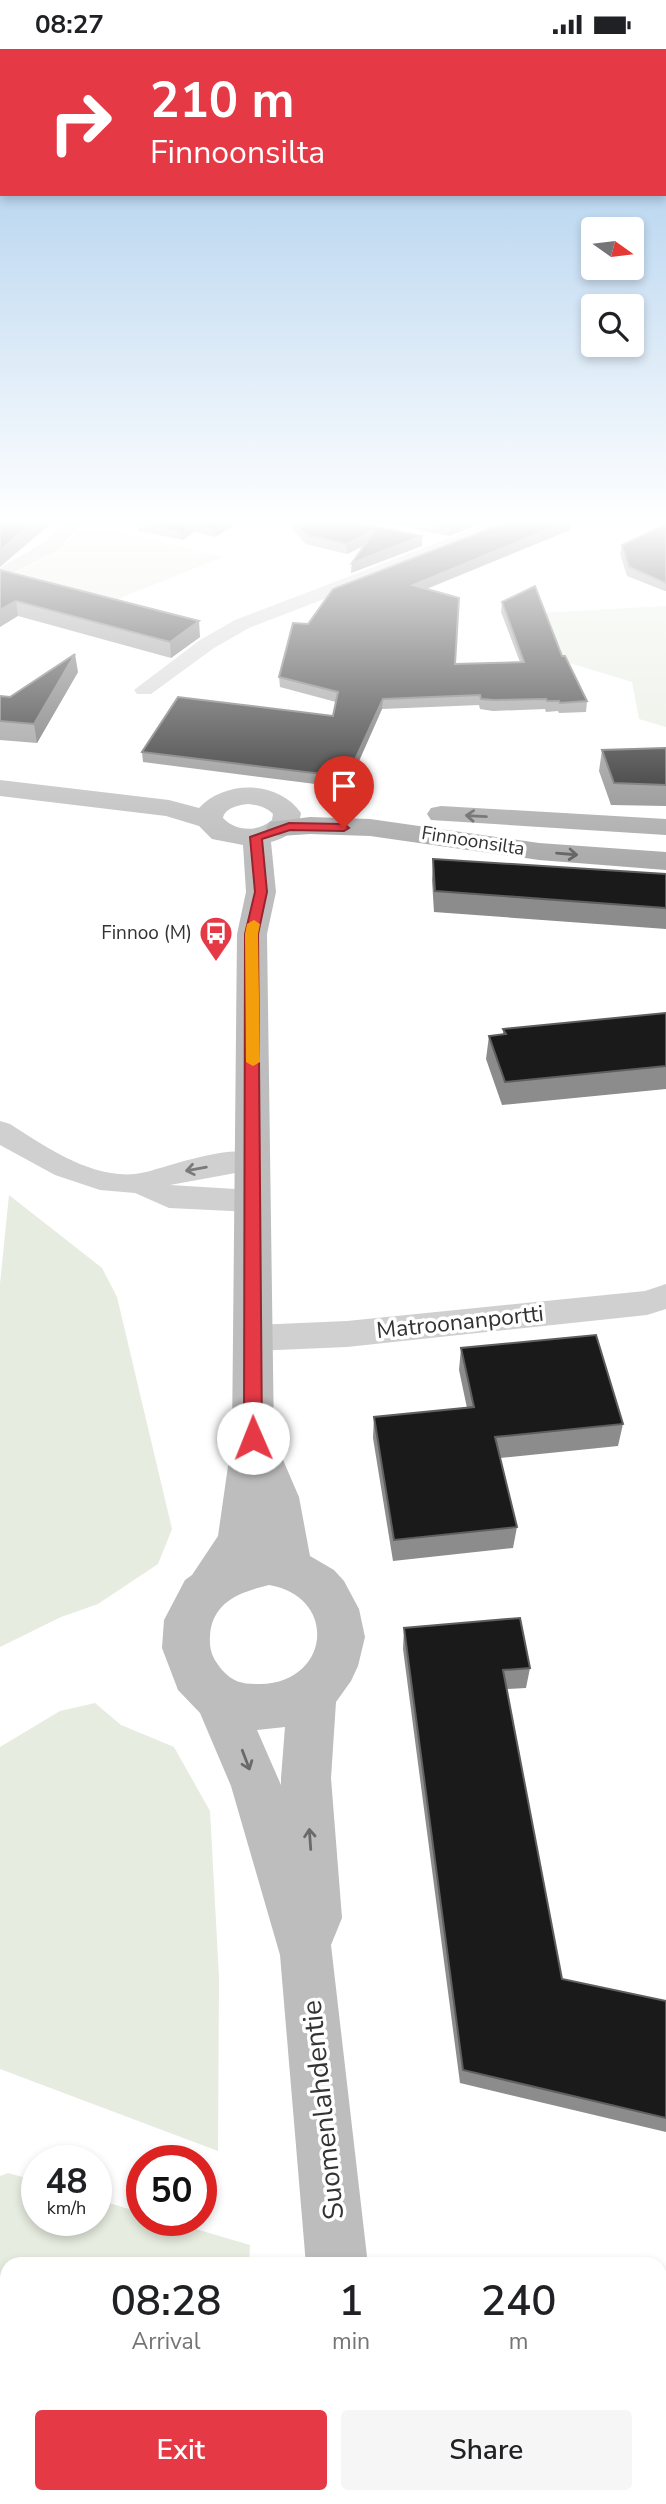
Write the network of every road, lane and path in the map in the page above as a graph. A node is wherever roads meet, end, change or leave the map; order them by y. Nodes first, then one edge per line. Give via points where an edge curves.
1 (224, 635) edge
2 (145, 690) dead end
3 (0, 778) edge
4 (0, 788) edge
5 (234, 797) junction
6 (273, 823) junction
7 (216, 827) junction
8 (666, 827) edge
9 (666, 861) edge
10 (251, 934) junction
11 (0, 1131) edge
12 (253, 1161) junction
13 (141, 1184) junction
14 (252, 1201) junction
15 (666, 1296) edge
16 (252, 1338) junction
17 (253, 1438) junction
18 (290, 1569) junction
19 (210, 1585) junction
20 (322, 1680) junction
21 (218, 1698) junction
22 (307, 1955) junction
23 (336, 2257) edge

1 - 2 street
3 - 5 main road via 176,796
4 - 7 main road via 169,808
5 - 6 main road via 261,797
5 - 7 main road via 214,807
6 - 7 main road via 238,837
8 -> 6 main road, Finnoonsilta
6 -> 9 main road, Finnoonsilta via 403,831 568,855
6 - 10 main road
7 - 10 main road via 234,862 237,893
10 - 12 main road
11 - 13 street via 71,1171 94,1179
12 -> 13 street via 174,1173
12 - 14 main road
13 - 14 street via 169,1197
14 - 16 main road
15 - 16 street, Matroonanportti via 647,1303 353,1333
16 - 17 main road
17 - 18 main road via 277,1497
17 - 19 main road via 240,1542
18 - 19 main road via 248,1567
18 - 20 main road via 315,1582 339,1616 341,1643
19 - 21 main road via 186,1620 184,1636 189,1666
20 - 21 main road via 290,1704 265,1709 241,1707
22 -> 20 main road, Suomenlahdentie via 315,1918 306,1778
21 -> 22 main road, Suomenlahdentie via 256,1786
22 - 23 main road, Suomenlahdentie

